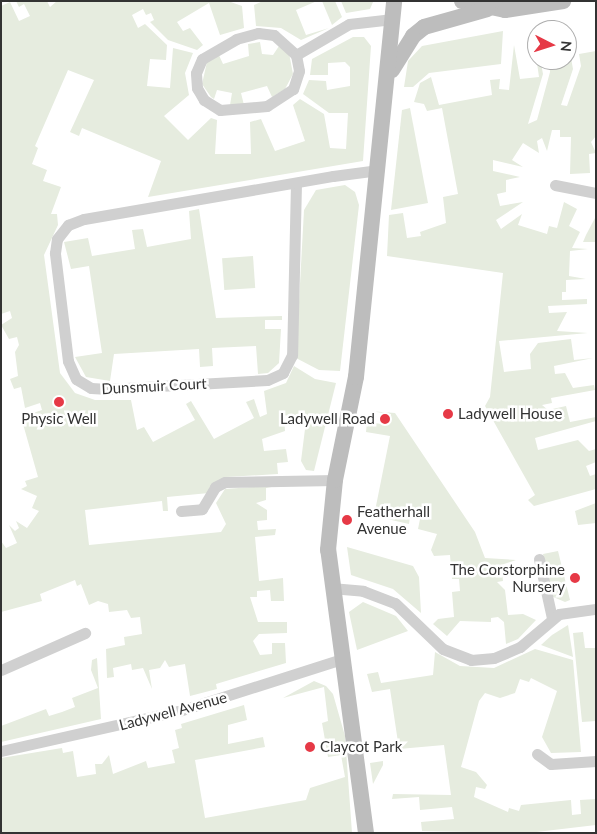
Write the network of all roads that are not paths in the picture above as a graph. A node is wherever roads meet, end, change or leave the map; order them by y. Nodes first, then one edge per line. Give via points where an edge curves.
1 (394, 1) edge
2 (462, 1) edge
3 (563, 1) edge
4 (488, 9) junction
5 (393, 19) junction
6 (296, 55) junction
7 (388, 78) junction
8 (379, 170) junction
9 (296, 183) junction
10 (555, 185) dead end
11 (596, 193) edge
12 (335, 480) junction
13 (181, 511) dead end
14 (539, 559) dead end
15 (331, 588) junction
16 (596, 609) edge
17 (552, 618) junction
18 (85, 633) dead end
19 (342, 659) junction
20 (1, 670) edge
21 (1, 751) edge
22 (537, 754) dead end
23 (596, 761) edge
24 (366, 833) edge

1 - 5 street
2 - 4 street
3 - 4 street
4 - 7 street via 424,27 401,52
5 - 6 street via 349,24
5 - 7 street
6 - 6 street via 299,71 293,89 268,106 220,110 204,100 197,88 202,59 236,39 274,35
7 - 8 street
8 - 9 street, Dunsmuir Court
8 - 12 street via 356,377
9 - 9 street, Dunsmuir Court via 84,219 63,229 55,246 56,261 68,361 76,379 91,388 108,389 267,380 283,373 292,355
10 - 11 street
12 - 13 street via 224,482 215,487 202,509
12 - 15 street via 328,550
14 - 17 street
15 - 17 street via 363,591 394,603 443,649 465,659 494,658 520,646
15 - 19 street
16 - 17 street via 565,612
18 - 20 street
19 - 21 street, Ladywell Avenue via 179,711
19 - 24 street
22 - 23 street via 552,764

